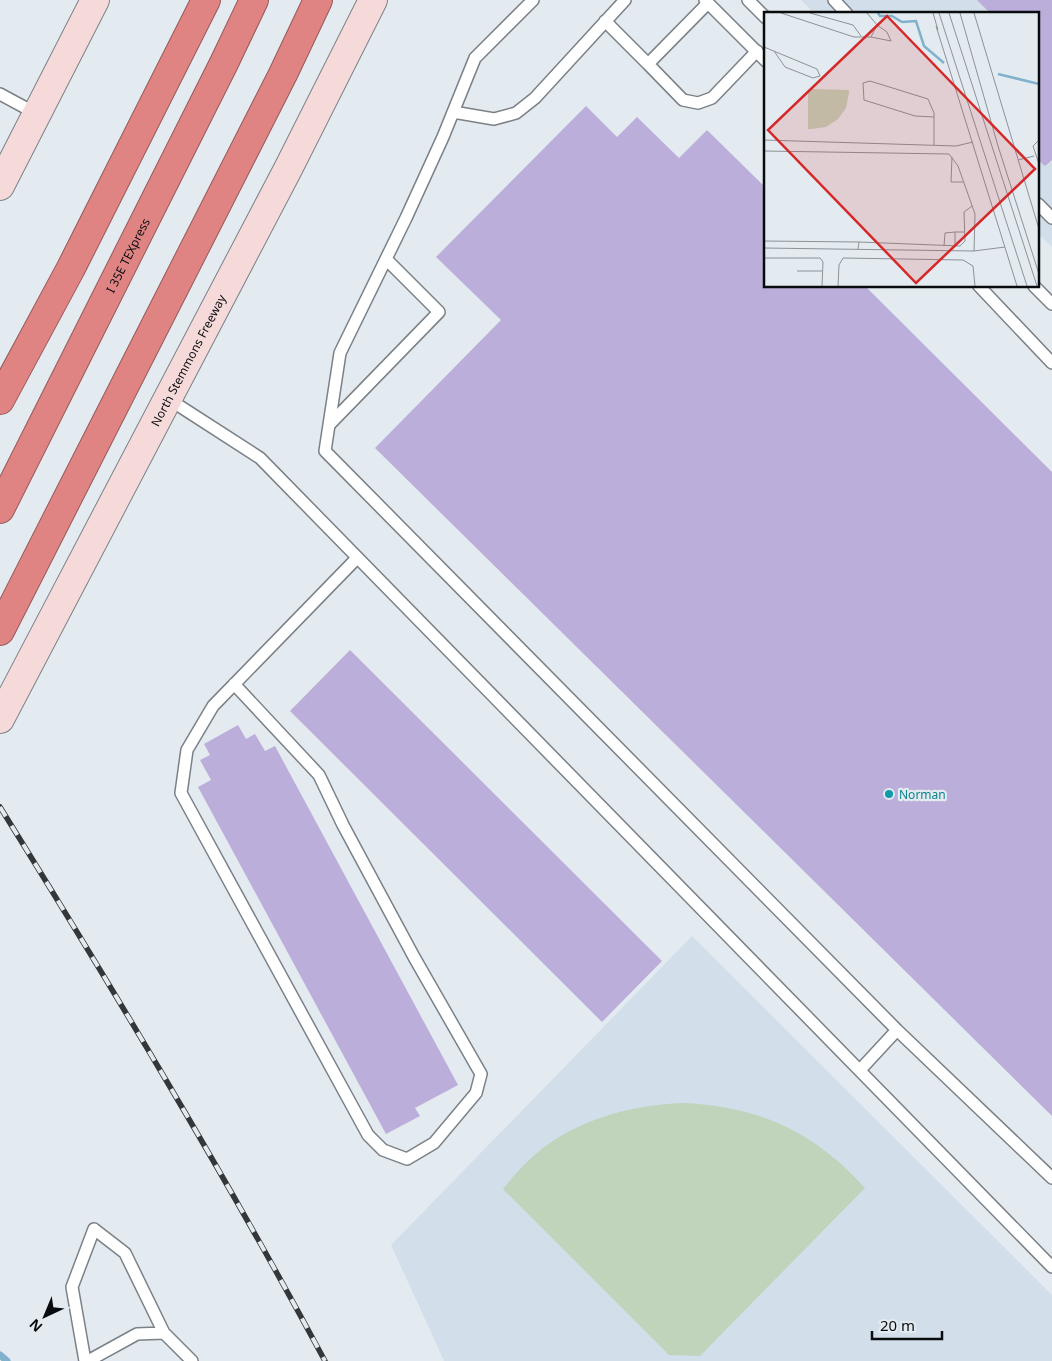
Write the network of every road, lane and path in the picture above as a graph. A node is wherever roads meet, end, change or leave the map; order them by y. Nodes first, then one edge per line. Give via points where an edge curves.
1 (95, 0) edge
2 (206, 0) edge
3 (254, 0) edge
4 (318, 0) edge
5 (373, 0) edge
6 (533, 0) edge
7 (625, 0) edge
8 (748, 0) edge
9 (834, 0) edge
10 (706, 2) edge
11 (845, 12) edge
12 (764, 16) edge
13 (605, 21) junction
14 (757, 51) junction
15 (764, 59) edge
16 (648, 64) junction
17 (0, 94) edge
18 (453, 112) junction
19 (37, 114) junction
20 (0, 186) edge
21 (1040, 206) edge
22 (1052, 218) edge
23 (386, 259) junction
24 (981, 288) edge
25 (1036, 288) edge
26 (1052, 304) edge
27 (1052, 363) edge
28 (168, 398) junction
29 (0, 400) edge
30 (329, 425) junction
31 (0, 509) edge
32 (357, 558) junction
33 (0, 631) edge
34 (234, 684) junction
35 (0, 718) edge
36 (897, 1030) junction
37 (860, 1070) junction
38 (1052, 1178) edge
39 (1052, 1267) edge
40 (164, 1332) junction
41 (86, 1361) edge
42 (192, 1361) edge

1 - 19 main road
2 - 29 highway via 71,268
3 - 31 highway, I 35E TEXpress
4 - 33 highway
5 - 28 main road, North Stemmons Freeway
6 - 18 lane via 475,58
7 - 13 lane
8 - 12 lane
9 - 11 lane
10 - 14 lane
10 - 16 lane
13 - 16 lane
13 - 18 lane via 534,98 516,113 494,119
14 - 15 lane
14 - 16 lane via 712,98 698,103 684,100
17 - 19 lane
18 - 23 lane
19 - 20 main road
21 - 22 lane
23 - 30 lane via 340,353
23 - 30 lane via 439,312
24 - 27 lane
25 - 26 lane
28 - 32 lane via 260,458
28 - 35 main road, North Stemmons Freeway
30 - 36 lane via 325,451
32 - 34 lane
32 - 37 lane
34 - 34 lane via 213,706 187,750 181,793 368,1135 383,1150 407,1159 434,1143 476,1093 481,1074 409,948 319,775
36 - 37 lane
36 - 38 lane
37 - 39 lane
40 - 41 lane via 137,1334
40 - 41 lane via 125,1253 94,1229 72,1287
40 - 42 lane

